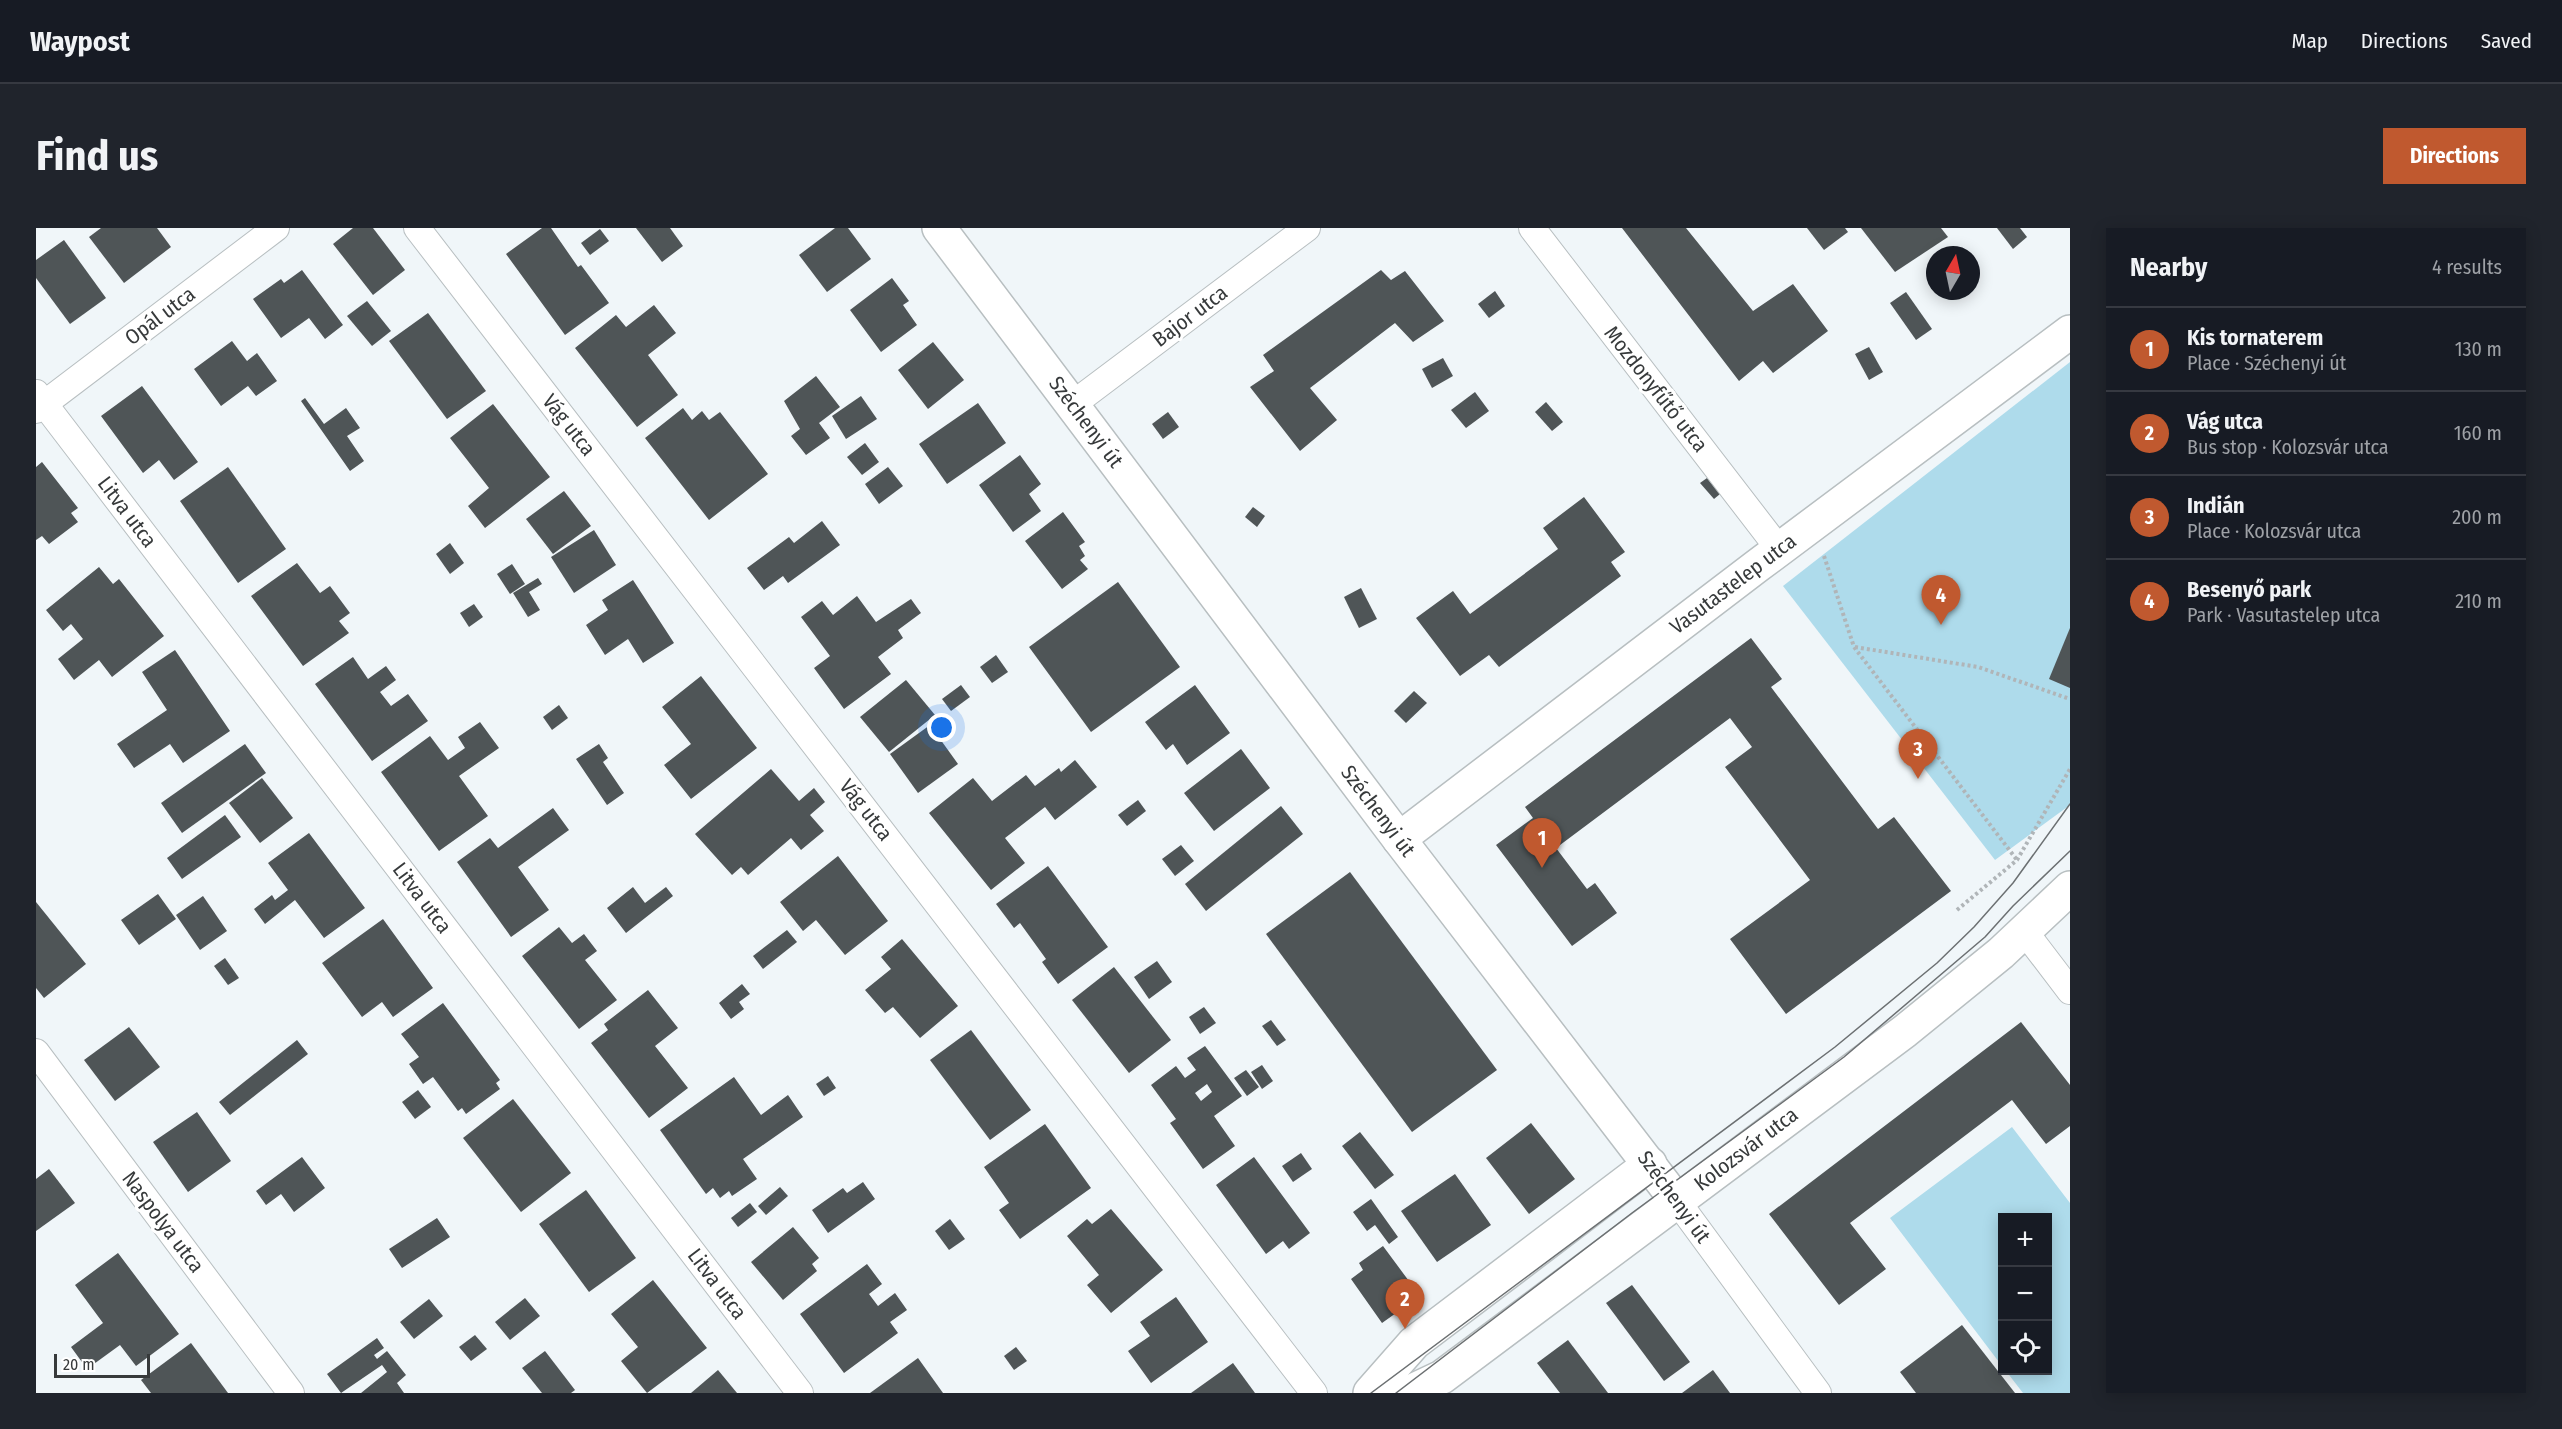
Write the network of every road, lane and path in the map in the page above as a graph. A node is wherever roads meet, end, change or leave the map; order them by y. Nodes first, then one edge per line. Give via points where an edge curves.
1 (276, 228) edge
2 (417, 228) edge
3 (939, 228) edge
4 (1307, 228) edge
5 (1532, 228) edge
6 (2070, 332) edge
7 (39, 402) edge
8 (1073, 404) junction
9 (1779, 549) junction
10 (1823, 554) dead end
11 (1854, 647) junction
12 (2070, 699) edge
13 (2070, 769) edge
14 (1399, 839) junction
15 (2017, 860) junction
16 (2070, 888) edge
17 (1957, 910) dead end
18 (2025, 932) junction
19 (2070, 991) edge
20 (36, 1052) edge
21 (1650, 1164) junction
22 (1677, 1201) junction
23 (291, 1393) edge
24 (800, 1393) edge
25 (1314, 1393) edge
26 (1370, 1393) edge
27 (1408, 1393) edge
28 (1818, 1393) edge

1 - 7 street, Opál utca
2 - 25 street, Vág utca
3 - 8 street, Széchenyi út
4 - 8 street, Bajor utca
5 - 9 street, Mozdonyfűtő utca
6 - 9 street, Vasutastelep utca
7 - 24 street, Litva utca
8 - 14 street, Széchenyi út
9 - 14 street, Vasutastelep utca
10 - 11 path
11 - 12 path via 1978,667
11 - 15 path
13 - 15 path
14 - 21 street, Széchenyi út
15 - 17 path
16 - 18 street, Kolozsvár utca
18 - 19 street
18 - 22 street, Kolozsvár utca via 1905,1031
20 - 23 street, Naspolya utca
21 - 22 street, Széchenyi út
21 - 26 street via 1414,1343
22 - 27 street, Kolozsvár utca via 1442,1377
22 - 28 street, Széchenyi út

